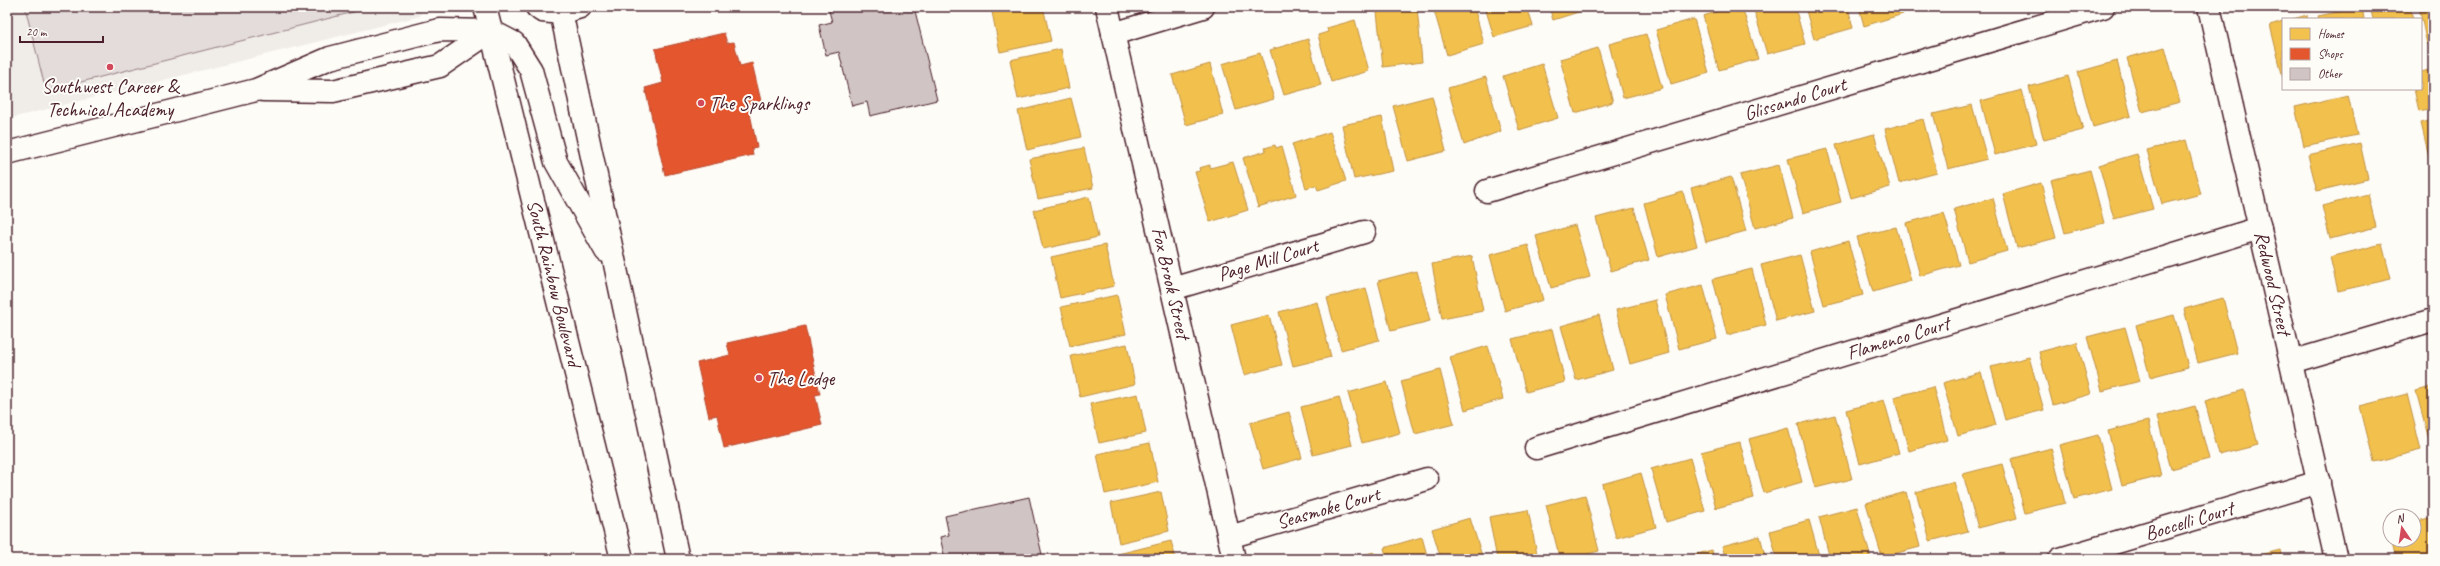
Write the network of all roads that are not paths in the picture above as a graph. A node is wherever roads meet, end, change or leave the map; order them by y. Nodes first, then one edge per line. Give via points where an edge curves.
1 (485, 7) edge
2 (537, 7) edge
3 (1107, 7) edge
4 (1203, 7) edge
5 (2103, 7) edge
6 (2209, 7) edge
7 (567, 9) edge
8 (491, 31) junction
9 (1113, 34) junction
10 (256, 90) junction
11 (7, 153) edge
12 (1487, 191) dead end
13 (2260, 228) junction
14 (1364, 232) dead end
15 (616, 269) junction
16 (1172, 289) junction
17 (2433, 320) edge
18 (2291, 362) junction
19 (1536, 448) dead end
20 (1427, 479) dead end
21 (2318, 482) junction
22 (1229, 537) junction
23 (622, 559) edge
24 (678, 559) edge
25 (1234, 559) edge
26 (2060, 559) edge
27 (2336, 559) edge

1 - 8 street, South Rainbow Boulevard
2 - 7 street via 542,10
3 - 9 street, Fox Brook Street
4 - 9 street
5 - 12 street, Glissando Court
6 - 13 street, Redwood Street
7 - 15 street
8 - 10 street via 431,32 330,58
8 - 10 street via 440,66 334,91
8 - 15 street via 514,43 522,53 536,85 556,162
8 - 23 street, South Rainbow Boulevard
9 - 16 street, Fox Brook Street
10 - 11 street
13 - 18 street, Redwood Street
13 - 19 street, Flamenco Court
14 - 16 street, Page Mill Court
15 - 24 street
16 - 22 street, Fox Brook Street
17 - 18 street
18 - 21 street, Redwood Street
20 - 22 street, Seasmoke Court
21 - 26 street, Boccelli Court
21 - 27 street, Redwood Street
22 - 25 street, Fox Brook Street

